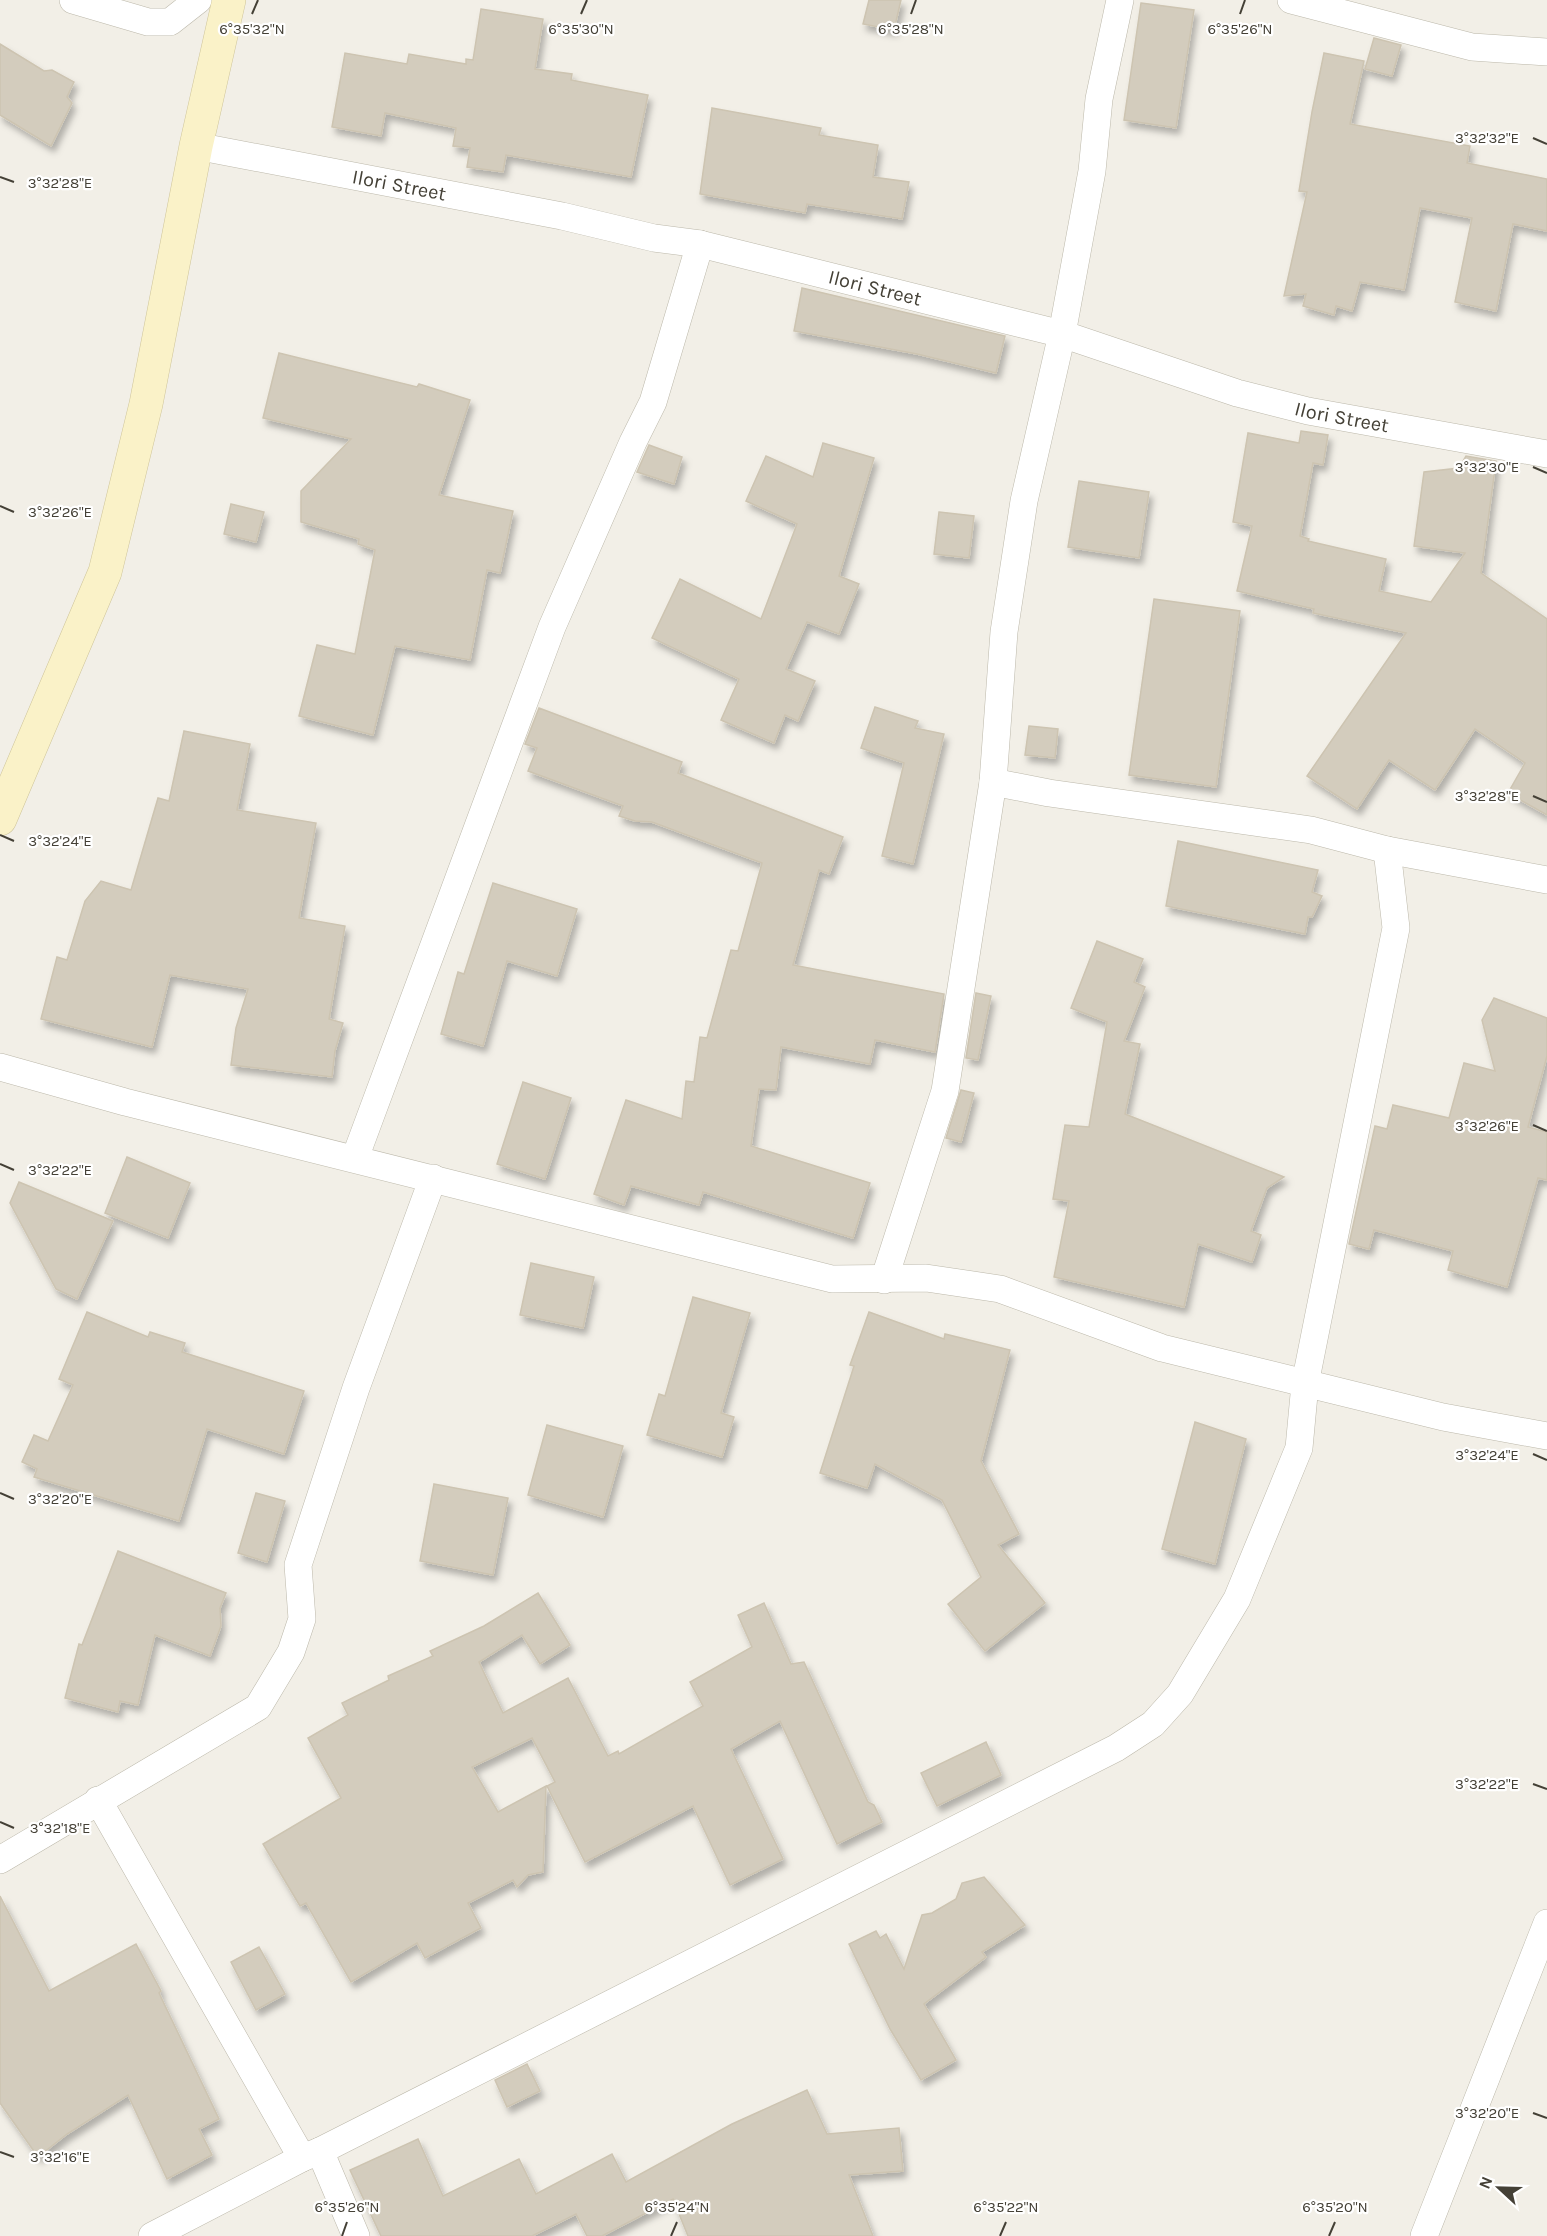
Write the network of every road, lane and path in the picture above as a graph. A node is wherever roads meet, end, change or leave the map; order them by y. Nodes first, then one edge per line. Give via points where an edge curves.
1 (73, 0) edge
2 (198, 0) edge
3 (230, 0) edge
4 (1120, 0) edge
5 (1291, 0) edge
6 (1547, 52) edge
7 (196, 146) junction
8 (700, 244) junction
9 (1062, 334) junction
10 (1547, 454) edge
11 (993, 782) junction
12 (0, 819) edge
13 (1387, 850) junction
14 (1547, 880) edge
15 (0, 1067) edge
16 (355, 1158) junction
17 (433, 1178) junction
18 (884, 1280) junction
19 (1305, 1384) junction
20 (1547, 1436) edge
21 (98, 1800) junction
22 (0, 1860) edge
23 (1547, 1923) edge
24 (310, 2155) junction
25 (152, 2236) edge
26 (356, 2236) edge
27 (1424, 2236) edge

1 - 2 street via 148,22 170,22
3 - 7 main road
4 - 9 street via 1099,99 1092,171
5 - 6 street via 1472,47
7 - 8 street, Ilori Street
7 - 12 main road via 146,404 105,572
8 - 9 street, Ilori Street
8 - 16 street via 653,402 552,627
9 - 10 street, Ilori Street via 1237,393 1308,411
9 - 11 street via 1024,501 1004,632
11 - 13 street via 1311,830
11 - 18 street via 945,1091
13 - 14 street
13 - 19 street via 1396,928
15 - 16 street via 124,1102
16 - 17 street
17 - 18 street via 832,1279
17 - 21 street via 356,1388 298,1564 302,1619 291,1652 258,1707
18 - 19 street via 926,1278 1000,1289 1162,1348
19 - 20 street via 1443,1417
19 - 24 street via 1299,1448 1237,1599 1180,1694 1153,1725 1116,1748
21 - 22 street
21 - 24 street
23 - 27 street
24 - 25 street
24 - 26 street

